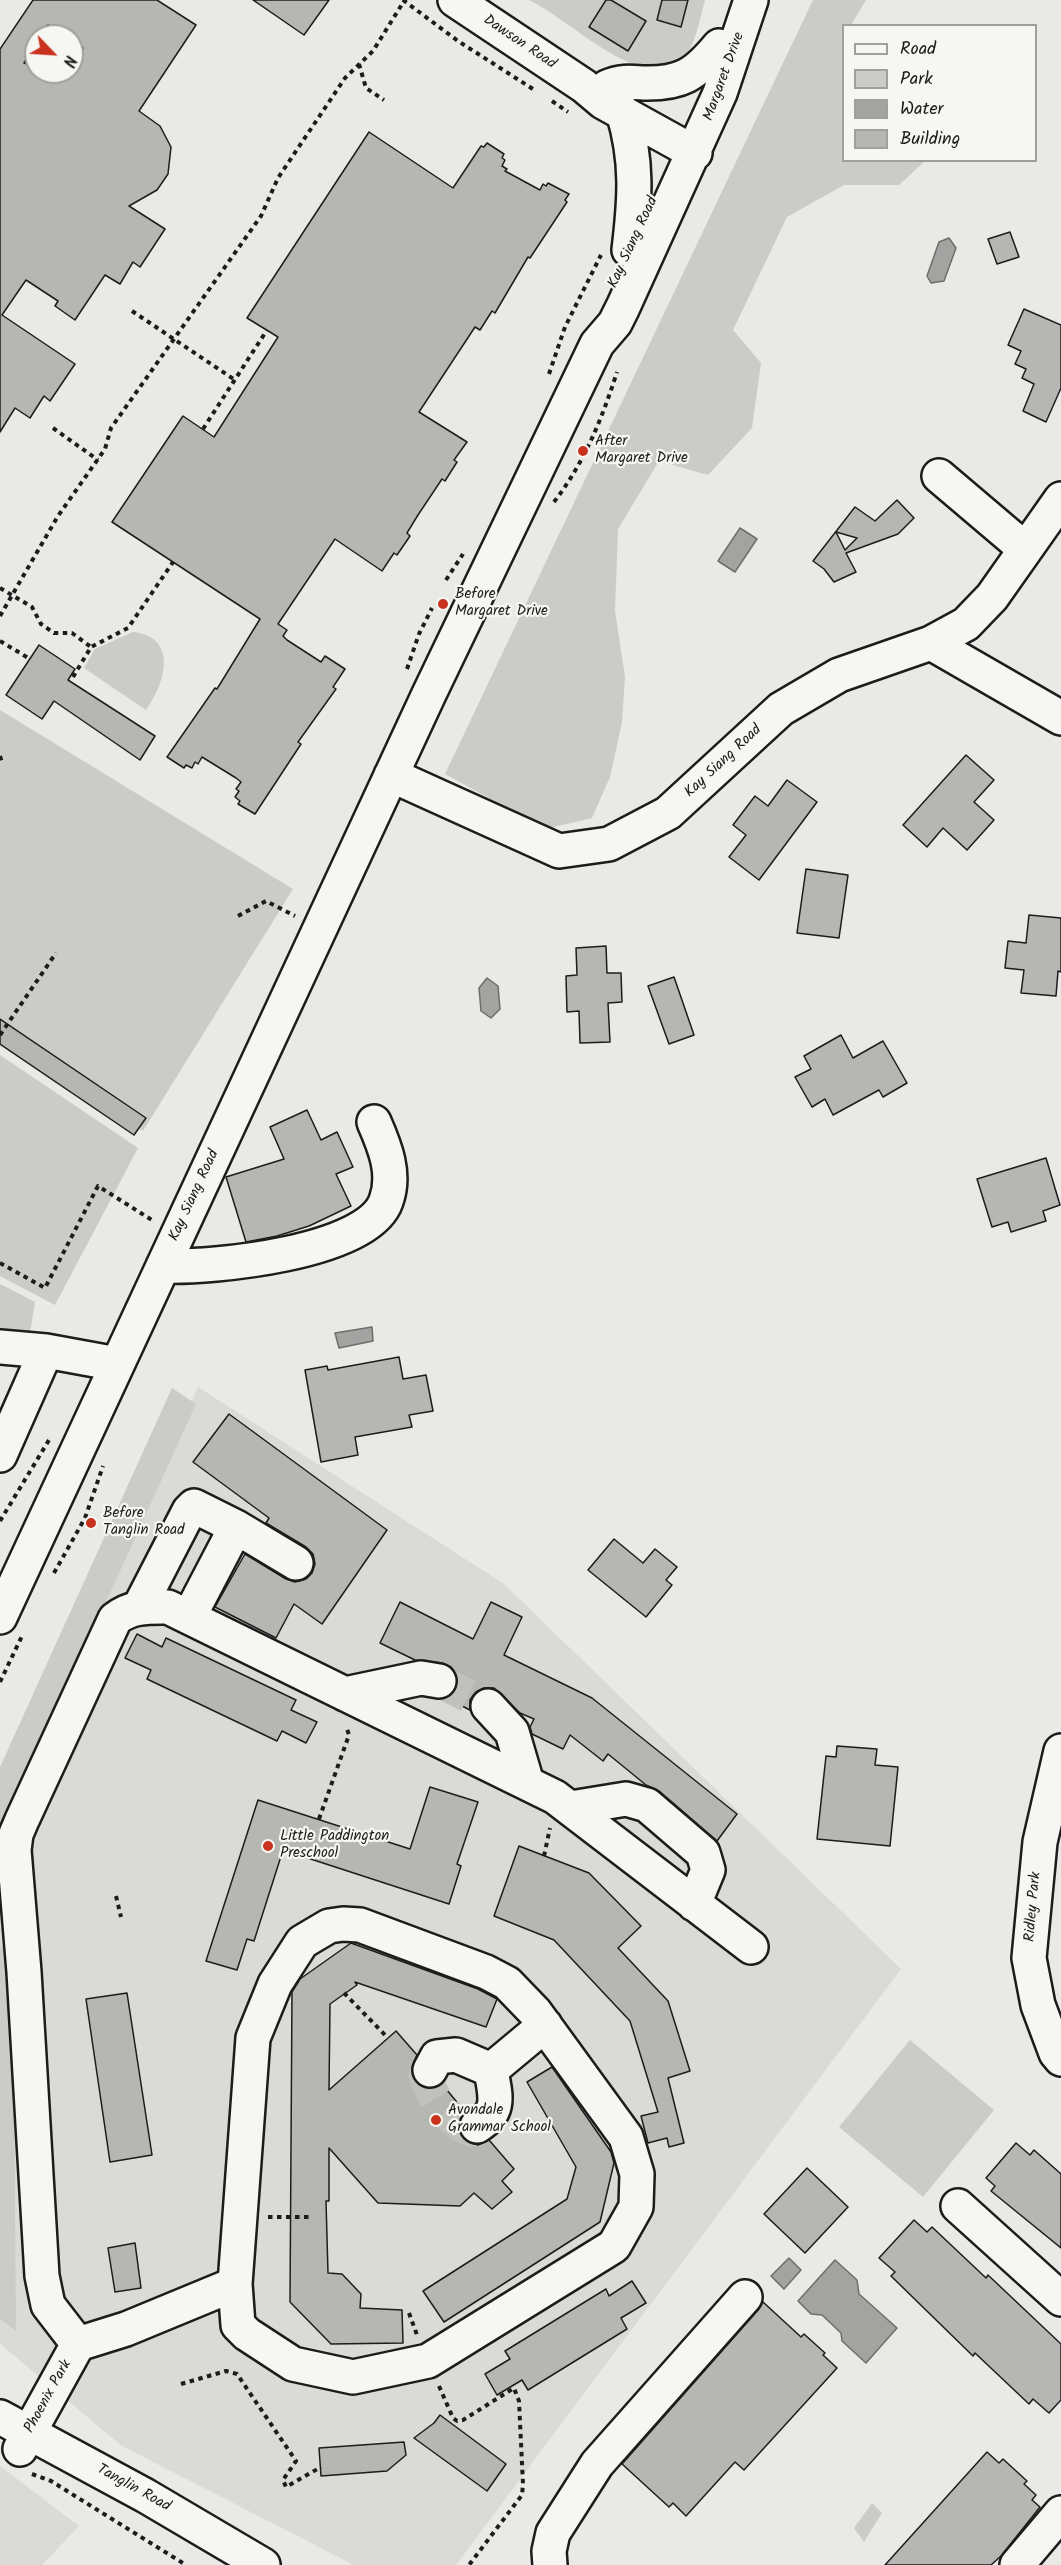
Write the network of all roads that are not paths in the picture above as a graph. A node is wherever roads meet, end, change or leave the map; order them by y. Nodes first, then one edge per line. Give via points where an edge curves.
1 (455, 0) edge
2 (732, 0) edge
3 (751, 0) edge
4 (719, 46) junction
5 (596, 100) junction
6 (691, 141) junction
7 (618, 248) junction
8 (597, 344) junction
9 (939, 476) dead end
10 (1061, 499) edge
11 (1025, 549) junction
12 (931, 643) junction
13 (1061, 718) edge
14 (391, 775) junction
15 (374, 1122) dead end
16 (163, 1266) junction
17 (0, 1347) edge
18 (46, 1351) junction
19 (117, 1364) junction
20 (0, 1455) edge
21 (236, 1527) junction
22 (296, 1563) dead end
23 (139, 1608) junction
24 (0, 1617) edge
25 (189, 1617) junction
26 (439, 1682) tunnel mouth
27 (344, 1706) junction
28 (488, 1706) tunnel mouth
29 (1061, 1751) edge
30 (527, 1783) junction
31 (571, 1808) junction
32 (694, 1904) junction
33 (751, 1947) dead end
34 (545, 2025) junction
35 (1061, 2059) edge
36 (430, 2070) dead end
37 (491, 2070) junction
38 (477, 2126) dead end
39 (958, 2206) dead end
40 (235, 2284) junction
41 (746, 2297) dead end
42 (1061, 2299) edge
43 (78, 2344) junction
44 (0, 2417) edge
45 (16, 2440) edge
46 (1061, 2513) edge
47 (250, 2563) edge
48 (550, 2565) edge
49 (1017, 2565) edge

1 - 5 street, Dawson Road
2 - 4 street, Margaret Drive
3 - 6 street, Margaret Drive via 720,93
4 - 5 street via 689,76 670,83 625,82
4 - 6 street, Margaret Drive
5 - 6 street, Dawson Road
5 - 7 street via 632,141 635,198
6 - 7 street, Kay Siang Road
6 - 8 street, Kay Siang Road via 615,323
7 - 8 street, Kay Siang Road
8 - 14 street, Kay Siang Road
9 - 11 street
10 - 11 street, Kay Siang Road
11 - 12 street, Kay Siang Road via 992,597 966,624
12 - 13 street
12 - 14 street, Kay Siang Road via 839,675 782,709 668,813 609,844 559,851
14 - 16 street, Kay Siang Road
15 - 16 street via 384,1144 391,1180 386,1203 368,1225 304,1251 223,1265
16 - 19 street, Kay Siang Road
17 - 18 street
18 - 19 street
18 - 20 street
19 - 24 street, Kay Siang Road
21 - 22 street
21 - 23 street via 194,1506
21 - 25 street
23 - 25 street via 168,1607
23 - 43 street via 125,1611 115,1619 22,1820 14,1850 42,2277 48,2305
25 - 27 street
26 - 27 street via 421,1678
27 - 30 street
28 - 30 street via 512,1732
29 - 35 street, Ridley Park via 1040,1842 1029,1958 1038,2005
30 - 31 street
31 - 32 street
31 - 32 street via 626,1799 647,1805 704,1853 708,1870
32 - 33 street
34 - 37 street
34 - 40 street via 507,1983 360,1924 329,1926 302,1942 275,1984 253,2038
34 - 40 street via 626,2137 637,2174 636,2207 614,2246 424,2352 353,2378 293,2364 247,2334 238,2325
36 - 37 street via 437,2057 456,2055
37 - 38 street via 496,2103 489,2119
39 - 42 street
40 - 43 street via 126,2329
41 - 48 street via 597,2464 553,2533
43 - 45 street, Phoenix Park
44 - 45 street, Tanglin Road
45 - 47 street, Tanglin Road via 87,2463
46 - 49 street

